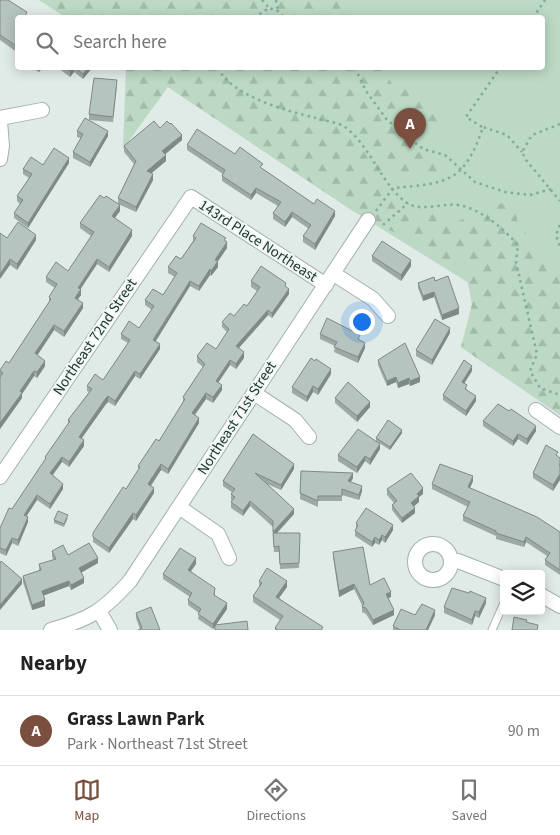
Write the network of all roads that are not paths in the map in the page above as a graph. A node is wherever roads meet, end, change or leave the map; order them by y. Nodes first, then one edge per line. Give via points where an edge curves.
1 (42, 110) dead end
2 (0, 119) edge
3 (0, 159) edge
4 (191, 197) joint
5 (368, 220) road end
6 (334, 274) junction
7 (326, 286) junction
8 (388, 316) dead end
9 (254, 393) junction
10 (536, 410) dead end
11 (560, 426) edge
12 (309, 437) dead end
13 (0, 477) edge
14 (179, 507) junction
15 (229, 558) dead end
16 (451, 561) dead end
17 (500, 577) edge
18 (545, 597) edge
19 (560, 606) edge
20 (99, 611) junction
21 (500, 612) edge
22 (51, 630) edge
23 (110, 630) edge
24 (492, 630) edge

1 - 2 street
2 - 3 street
4 - 7 street, 143rd Place Northeast
4 - 13 street, Northeast 72nd Street
5 - 6 street, Northeast 71st Street
6 - 7 street, Northeast 71st Street
6 - 8 street via 372,299
7 - 9 street, Northeast 71st Street
9 - 12 street via 295,420
9 - 14 street, Northeast 71st Street
10 - 11 street
14 - 15 street via 218,534
14 - 20 street, Northeast 71st Street via 130,581
16 - 17 street
18 - 19 street
20 - 22 street, Northeast 71st Street via 76,623
20 - 23 street
21 - 24 lane

